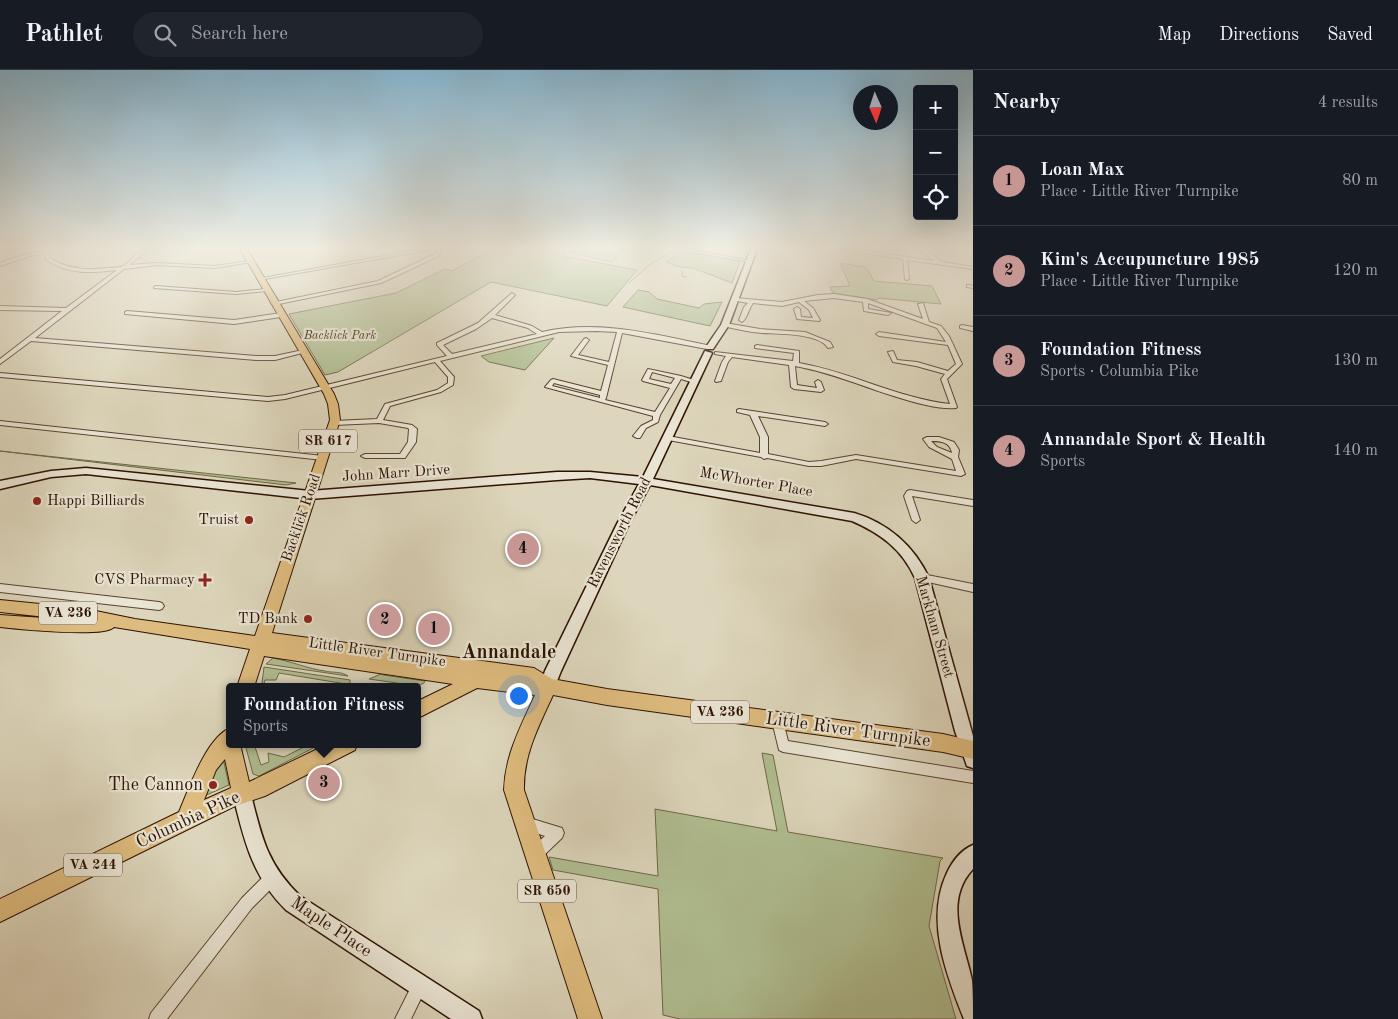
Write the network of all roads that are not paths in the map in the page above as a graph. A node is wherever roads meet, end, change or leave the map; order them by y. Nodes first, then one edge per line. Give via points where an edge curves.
1 (90, 293) edge
2 (268, 293) edge
3 (323, 293) edge
4 (737, 293) edge
5 (512, 295) dead end
6 (735, 300) junction
7 (752, 300) junction
8 (865, 300) junction
9 (797, 302) junction
10 (274, 303) junction
11 (921, 304) dead end
12 (0, 308) edge
13 (797, 309) dead end
14 (68, 310) junction
15 (127, 313) dead end
16 (888, 313) dead end
17 (281, 315) junction
18 (491, 316) junction
19 (742, 320) dead end
20 (927, 323) junction
21 (725, 325) junction
22 (962, 327) dead end
23 (973, 329) edge
24 (620, 330) junction
25 (541, 334) junction
26 (879, 334) dead end
27 (30, 338) junction
28 (586, 340) dead end
29 (950, 344) junction
30 (758, 347) dead end
31 (830, 347) dead end
32 (712, 350) junction
33 (303, 352) junction
34 (891, 352) dead end
35 (730, 355) junction
36 (450, 356) junction
37 (437, 361) junction
38 (0, 362) edge
39 (612, 364) junction
40 (794, 364) junction
41 (948, 373) junction
42 (0, 375) edge
43 (679, 377) junction
44 (694, 381) junction
45 (718, 381) dead end
46 (818, 382) dead end
47 (674, 387) junction
48 (324, 388) junction
49 (603, 397) junction
50 (739, 411) dead end
51 (753, 413) junction
52 (657, 415) junction
53 (380, 421) junction
54 (0, 423) edge
55 (334, 423) junction
56 (825, 424) dead end
57 (637, 436) dead end
58 (668, 438) junction
59 (365, 456) dead end
60 (764, 457) junction
61 (322, 458) junction
62 (955, 458) dead end
63 (590, 475) junction
64 (646, 481) junction
65 (0, 485) edge
66 (310, 494) junction
67 (973, 503) edge
68 (634, 505) junction
69 (860, 520) joint
70 (916, 520) dead end
71 (922, 578) junction
72 (0, 588) edge
73 (973, 588) edge
74 (0, 606) edge
75 (159, 606) dead end
76 (0, 621) edge
77 (135, 625) junction
78 (261, 644) junction
79 (475, 680) junction
80 (246, 683) edge
81 (548, 686) junction
82 (421, 709) edge
83 (778, 721) junction
84 (226, 741) edge
85 (231, 748) edge
86 (340, 748) edge
87 (972, 751) edge
88 (973, 777) edge
89 (242, 795) junction
90 (186, 820) junction
91 (973, 855) edge
92 (270, 880) junction
93 (0, 910) edge
94 (419, 986) junction
95 (973, 1013) edge
96 (158, 1019) edge
97 (403, 1019) edge
98 (470, 1019) edge
99 (590, 1019) edge

1 - 14 street
2 - 10 main road, Backlick Road / SR 617
3 - 10 street
4 - 6 street, Ravensworth Road
5 - 18 street
6 - 7 street
6 - 21 street, Ravensworth Road
7 - 9 street via 774,304
7 - 19 street
8 - 9 street via 825,296
8 - 16 street via 866,310
8 - 20 street
9 - 13 street via 811,308 817,320 799,318
10 - 17 main road, Backlick Road / SR 617
11 - 20 street
12 - 14 street
14 - 27 street
15 - 17 street via 234,322
17 - 33 main road, Backlick Road / SR 617
18 - 25 street via 530,327
18 - 36 street via 463,334 439,344
20 - 29 street via 939,327
21 - 31 street via 805,334 828,343
21 - 32 street, Ravensworth Road via 725,333
22 - 23 street
24 - 25 street via 584,328
24 - 32 street
24 - 39 street
25 - 36 street
26 - 29 street
27 - 33 street via 256,358
27 - 38 street
28 - 39 street via 574,356
29 - 41 street via 959,364
30 - 40 street via 797,352
32 - 35 street
32 - 44 street, Ravensworth Road via 702,379
33 - 48 main road, Backlick Road / SR 617
34 - 41 street via 895,361
35 - 40 street
35 - 45 street
36 - 37 street
37 - 48 street
37 - 53 street via 451,377 451,384 439,391 387,404
39 - 49 street
40 - 41 street via 916,402 954,407 944,379
40 - 46 street via 794,387 821,390
42 - 48 street via 260,400
43 - 44 street
43 - 47 street
43 - 47 street via 650,370 645,380
44 - 58 street, Ravensworth Road
47 - 52 street
48 - 55 main road, Backlick Road / SR 617 via 333,404
49 - 49 street via 548,387 553,381
49 - 52 street
50 - 51 street
51 - 56 street
51 - 60 street via 764,437
52 - 57 street via 656,421 643,427
53 - 55 street
53 - 59 street via 410,426 413,429 412,442 402,456
54 - 61 street
55 - 61 main road, Backlick Road / SR 617
58 - 60 street
58 - 64 street, Ravensworth Road
60 - 62 street via 817,465 843,457 856,457 961,474
61 - 66 main road, Backlick Road / SR 617
63 - 64 street, John Marr Drive
63 - 66 street, John Marr Drive
63 - 68 street via 626,485
64 - 68 street, Ravensworth Road
64 - 69 street, McWhorter Place
65 - 66 street, John Marr Drive via 51,474 86,471
66 - 78 main road, Backlick Road / SR 617
67 - 70 street via 910,493 908,496
68 - 81 street, Ravensworth Road
69 - 71 street, Markham Street via 895,540 915,562
71 - 73 street
71 - 87 street, Markham Street
72 - 75 street
74 - 77 main road, Little River Turnpike / VA 236 via 81,614
76 - 77 main road, Little River Turnpike / VA 236 via 72,626
77 - 78 main road, Little River Turnpike / VA 236
78 - 79 main road, Little River Turnpike / VA 236 via 270,651
78 - 80 main road, Backlick Road / SR 617
78 - 81 main road, Little River Turnpike / VA 236 via 275,639 534,675
79 - 81 main road, Little River Turnpike / VA 236 via 530,688
79 - 82 main road
81 - 83 main road, Little River Turnpike / VA 236
81 - 99 main road, SR 650 via 515,764 514,790
83 - 87 main road, Little River Turnpike / VA 236
83 - 88 street via 783,746
84 - 90 main road via 209,764
85 - 89 main road
86 - 89 main road, Columbia Pike / VA 244
89 - 90 main road, Columbia Pike / VA 244
89 - 92 street, Maple Place via 255,845
90 - 93 main road, Columbia Pike / VA 244
91 - 95 street via 954,875 946,916
92 - 94 street, Maple Place via 293,903
92 - 96 street via 247,903
94 - 97 street
94 - 98 street, Maple Place

